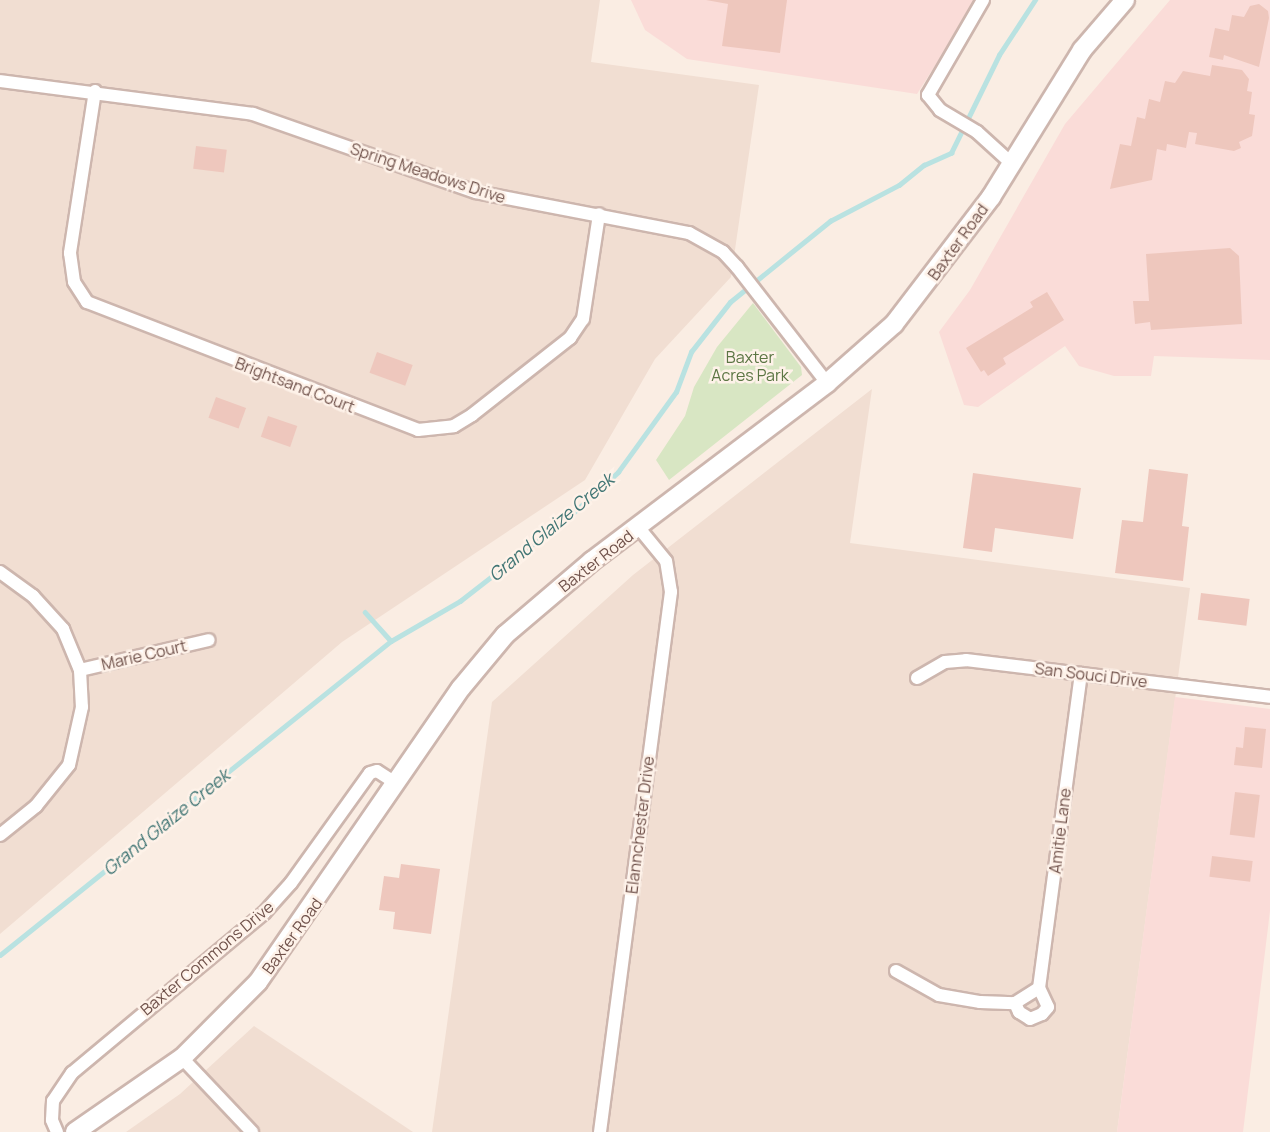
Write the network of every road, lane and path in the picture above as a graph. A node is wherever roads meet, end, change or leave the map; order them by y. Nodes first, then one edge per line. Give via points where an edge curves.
1 (983, 0) edge
2 (1125, 0) edge
3 (0, 81) edge
4 (95, 91) junction
5 (1010, 162) junction
6 (599, 214) junction
7 (827, 383) junction
8 (639, 528) junction
9 (0, 572) edge
10 (209, 640) dead end
11 (80, 670) junction
12 (1081, 674) junction
13 (916, 678) dead end
14 (1270, 697) edge
15 (397, 784) junction
16 (0, 835) edge
17 (896, 971) dead end
18 (1039, 988) junction
19 (1015, 1003) junction
20 (182, 1058) junction
21 (57, 1132) edge
22 (75, 1132) edge
23 (252, 1132) edge
24 (600, 1132) edge

1 - 5 street via 928,95 940,110 977,132
2 - 5 main road, Baxter Road via 1082,50
3 - 4 street, Spring Meadows Drive
4 - 6 street, Spring Meadows Drive via 253,114 476,192
4 - 6 street, Brightsand Court via 70,254 74,282 87,302 99,310 418,430 454,426 570,338 583,320
5 - 7 main road, Baxter Road via 950,256 894,324
6 - 7 street, Spring Meadows Drive via 689,233 723,252 770,306
7 - 8 main road, Baxter Road
8 - 15 main road, Baxter Road via 592,561 505,635 461,688
8 - 24 street, Elannchester Drive via 666,561 671,592
9 - 11 street via 50,612 70,642
10 - 11 street, Marie Court
11 - 16 street via 82,707 69,765 36,806
12 - 13 street, San Souci Drive via 966,660 945,662
12 - 14 street, San Souci Drive
12 - 18 street, Amitie Lane
15 - 20 main road, Baxter Road via 258,982
15 - 21 street, Baxter Commons Drive via 377,771 370,773 291,883 264,913 72,1073 53,1101 52,1120
17 - 19 street, Amitie Lane via 939,995
18 - 19 street
18 - 19 street, Amitie Lane via 1048,1007 1042,1014 1030,1019 1019,1012
20 - 22 main road, Baxter Road
20 - 23 street

